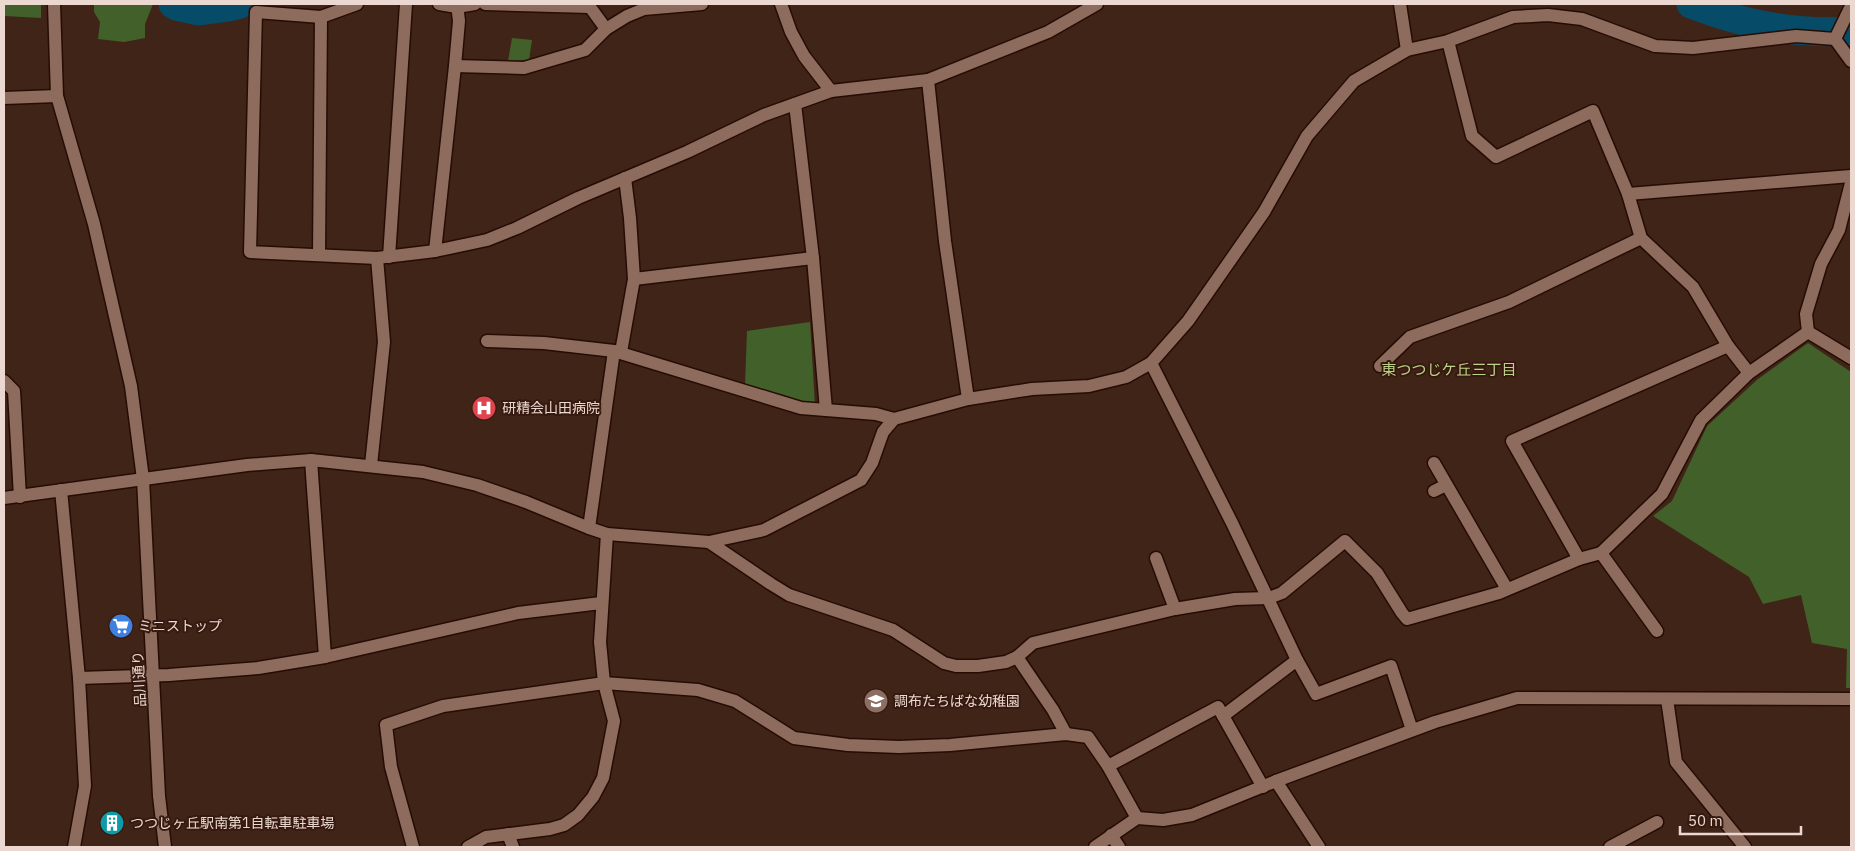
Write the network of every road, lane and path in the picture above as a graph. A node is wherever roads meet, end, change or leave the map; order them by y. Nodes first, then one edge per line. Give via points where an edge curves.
1 (54, 4) edge
2 (356, 4) edge
3 (406, 4) edge
4 (439, 4) edge
5 (475, 4) edge
6 (485, 4) edge
7 (519, 4) edge
8 (702, 4) edge
9 (781, 4) edge
10 (1097, 4) edge
11 (1400, 4) edge
12 (457, 5) edge
13 (590, 5) edge
14 (1851, 6) edge
15 (321, 17) junction
16 (606, 28) junction
17 (1835, 39) junction
18 (1448, 41) junction
19 (1407, 50) junction
20 (1851, 60) edge
21 (456, 66) junction
22 (928, 80) junction
23 (831, 91) junction
24 (57, 96) junction
25 (4, 98) edge
26 (795, 104) junction
27 (1851, 176) edge
28 (625, 178) junction
29 (1851, 183) edge
30 (1628, 194) junction
31 (1641, 238) junction
32 (435, 250) junction
33 (319, 254) junction
34 (383, 257) junction
35 (812, 258) junction
36 (634, 279) junction
37 (1808, 332) junction
38 (487, 341) dead end
39 (1728, 346) junction
40 (617, 352) junction
41 (1851, 358) edge
42 (1151, 363) junction
43 (1380, 366) dead end
44 (1749, 373) junction
45 (4, 382) edge
46 (968, 399) junction
47 (826, 410) junction
48 (894, 419) junction
49 (311, 460) junction
50 (1434, 463) dead end
51 (371, 465) junction
52 (143, 479) junction
53 (1446, 485) junction
54 (61, 490) junction
55 (1434, 491) dead end
56 (20, 497) junction
57 (4, 498) edge
58 (589, 528) junction
59 (607, 534) junction
60 (709, 542) junction
61 (1601, 553) junction
62 (1156, 558) dead end
63 (1579, 558) junction
64 (1507, 590) junction
65 (1269, 598) junction
66 (602, 603) junction
67 (1175, 609) junction
68 (1657, 631) dead end
69 (325, 657) junction
70 (1016, 657) junction
71 (1297, 660) junction
72 (154, 675) junction
73 (79, 678) junction
74 (604, 682) junction
75 (1851, 698) edge
76 (1667, 699) junction
77 (1223, 716) junction
78 (1412, 730) junction
79 (1066, 734) junction
80 (1108, 766) junction
81 (1276, 781) junction
82 (1262, 787) junction
83 (1138, 818) junction
84 (1657, 822) dead end
85 (508, 834) junction
86 (1111, 835) junction
87 (74, 847) edge
88 (165, 847) edge
89 (412, 847) edge
90 (468, 847) edge
91 (513, 847) edge
92 (1095, 847) edge
93 (1118, 847) edge
94 (1319, 847) edge
95 (1610, 847) edge
96 (1745, 847) edge

1 - 24 street, 品川通り
2 - 15 street
3 - 34 street
4 - 12 street
5 - 12 street
6 - 7 street
7 - 13 street
8 - 16 street via 644,9
9 - 23 street via 804,56
10 - 22 street via 1048,32
11 - 19 street
12 - 21 street
13 - 16 street
14 - 17 street
15 - 33 street
15 - 33 street via 256,12 250,252
16 - 21 street via 585,50 524,68
17 - 18 street via 1796,36 1693,48 1655,46 1582,19 1548,16 1514,17
17 - 20 street
18 - 19 street
18 - 30 street via 1472,136 1496,156 1593,111
19 - 42 street via 1354,81 1307,136 1264,212 1188,321
21 - 32 street
22 - 23 street
22 - 46 street via 945,241
23 - 26 street
24 - 25 street
24 - 52 street, 品川通り via 94,224 118,328
26 - 28 street
26 - 35 street
27 - 30 street
28 - 32 street via 487,240
28 - 36 street
29 - 37 street via 1839,230 1821,264 1806,314
30 - 31 street
31 - 39 street via 1693,286
31 - 43 street via 1508,302 1410,337
32 - 34 street
33 - 34 street
34 - 51 street via 384,342
35 - 36 street
35 - 47 street
36 - 40 street
37 - 41 street
37 - 44 street
38 - 40 street via 544,343
39 - 44 street
39 - 63 street via 1512,441
40 - 47 street via 801,408
40 - 58 street
42 - 46 street via 1126,377 1089,386 1032,389
42 - 65 street
44 - 61 street via 1701,420 1662,494
45 - 56 street via 14,391
46 - 48 street
47 - 48 street via 876,414
48 - 60 street via 883,432 872,463 861,480 764,530
49 - 51 street
49 - 52 street
49 - 69 street
50 - 53 street
51 - 58 street via 423,472 477,485
52 - 54 street
52 - 72 street, 品川通り
53 - 55 street
53 - 64 street
54 - 56 street
54 - 73 street
56 - 57 street
58 - 59 street
59 - 60 street
59 - 66 street
60 - 70 street via 789,595 893,630 944,663 978,666 1006,662
61 - 63 street
61 - 68 street
62 - 67 street
63 - 64 street
64 - 65 street via 1407,619 1377,573 1345,540 1282,593
65 - 67 street via 1235,599
65 - 71 street
66 - 69 street via 518,613
66 - 74 street via 600,642
67 - 70 street via 1033,643
69 - 72 street via 258,668
70 - 79 street
71 - 77 street
71 - 78 street via 1316,694 1391,666
72 - 73 street
72 - 88 street, 品川通り via 159,796
73 - 87 street via 85,786
74 - 79 street via 698,690 735,701 794,738 848,745 899,747
74 - 85 street via 614,722 603,778 593,797 578,815 564,824
74 - 89 street via 444,706 386,725 391,767
75 - 76 street
76 - 78 street via 1517,698
76 - 96 street via 1676,762
77 - 80 street via 1218,707
77 - 82 street
78 - 81 street
79 - 80 street via 1088,736
80 - 83 street
81 - 82 street
81 - 94 street
82 - 83 street via 1192,816 1163,820
83 - 86 street
84 - 95 street
85 - 90 street via 486,837
85 - 91 street
86 - 92 street
86 - 93 street

